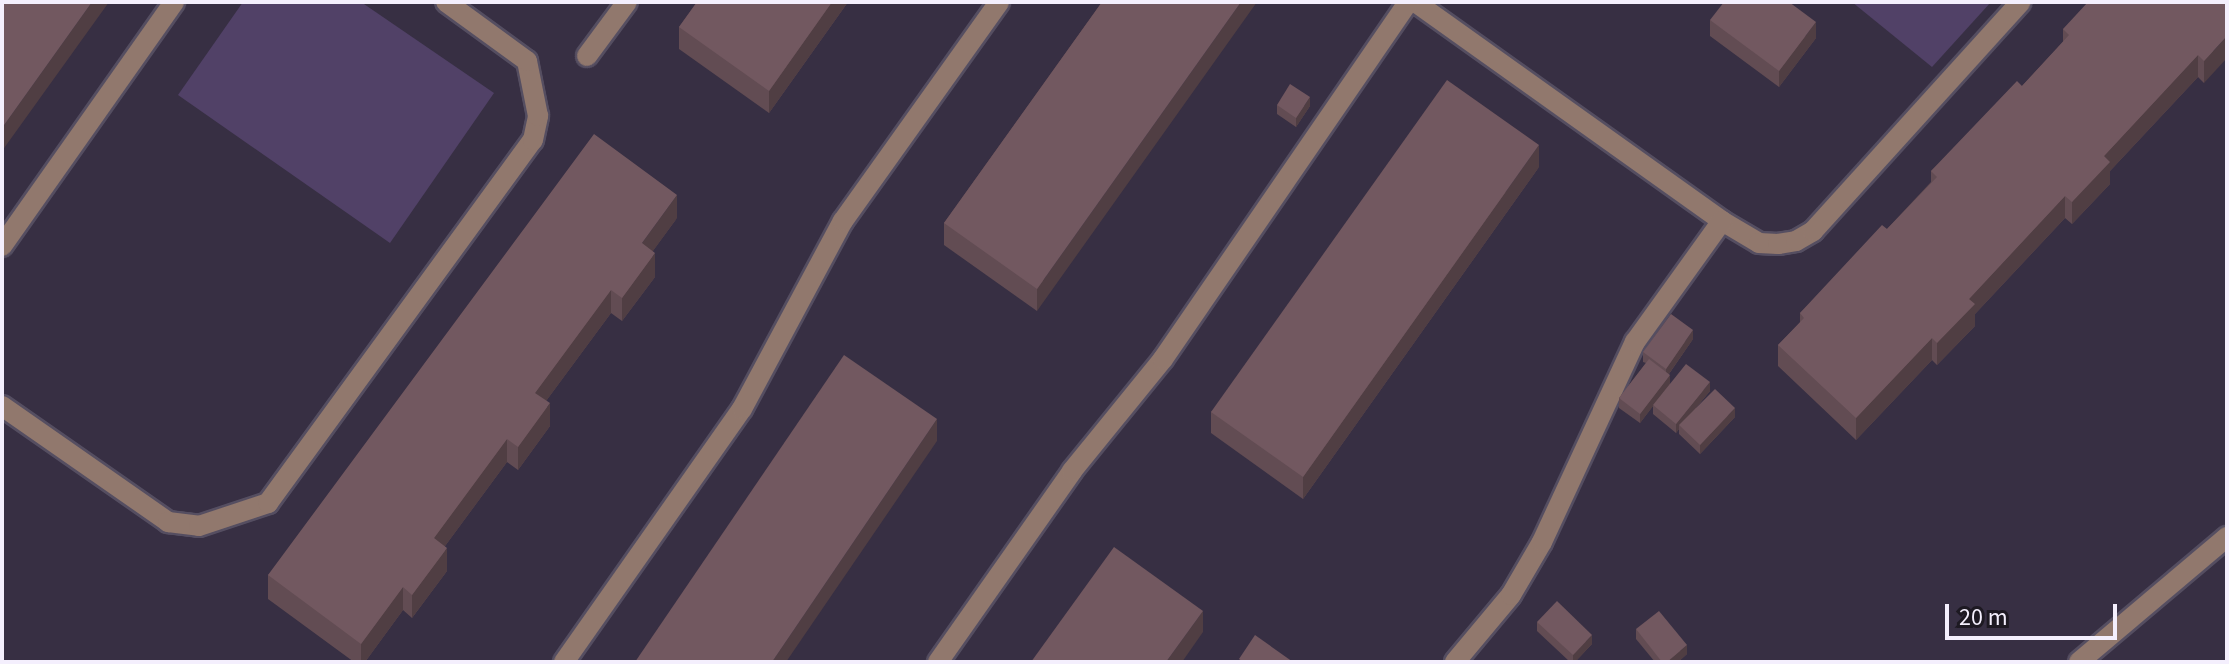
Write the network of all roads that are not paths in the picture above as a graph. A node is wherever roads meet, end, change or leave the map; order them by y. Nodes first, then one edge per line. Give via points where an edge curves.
1 (174, 2) edge
2 (446, 2) edge
3 (627, 2) edge
4 (999, 2) edge
5 (1408, 2) edge
6 (1415, 2) edge
7 (2021, 2) edge
8 (587, 56) dead end
9 (1722, 221) junction
10 (2, 246) edge
11 (2, 406) edge
12 (2227, 537) edge
13 (564, 662) edge
14 (938, 662) edge
15 (1455, 662) edge
16 (2079, 662) edge

1 - 10 street
2 - 11 street via 527,61 538,116 533,140 268,503 199,526 168,522
3 - 8 street
4 - 13 street via 843,221 742,409
5 - 14 street via 1163,359 1072,471
6 - 9 street
7 - 9 street via 1813,231 1796,241 1759,243
9 - 15 street via 1635,342 1542,542 1511,595
12 - 16 street

